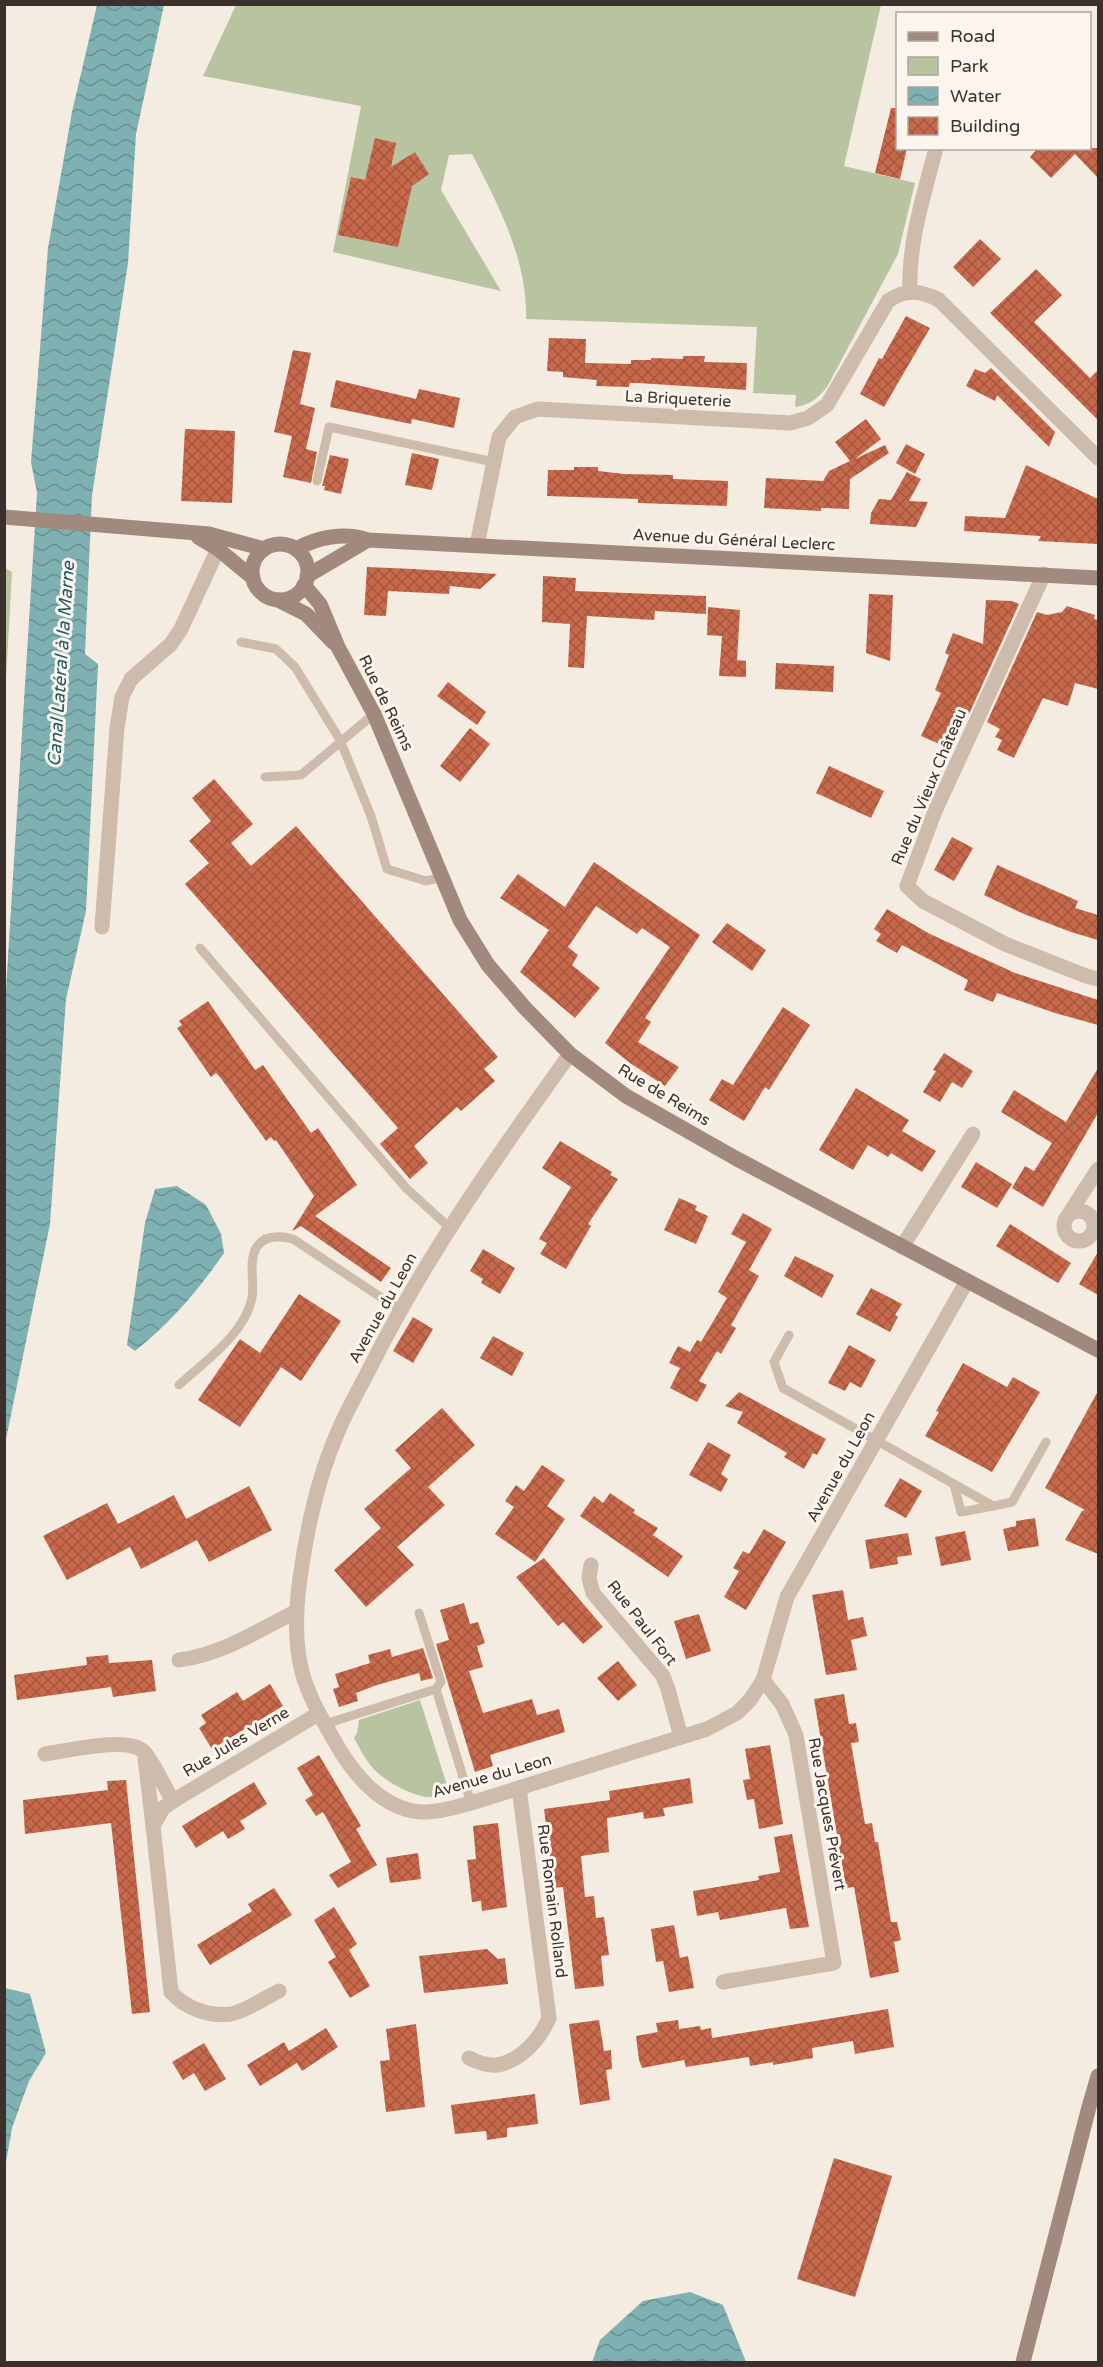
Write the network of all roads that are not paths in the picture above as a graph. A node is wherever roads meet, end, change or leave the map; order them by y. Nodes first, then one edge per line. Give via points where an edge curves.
1 (936, 150) edge
2 (910, 291) junction
3 (1098, 458) edge
4 (494, 462) junction
5 (317, 481) dead end
6 (4, 517) edge
7 (187, 532) junction
8 (368, 540) junction
9 (477, 545) junction
10 (218, 549) junction
11 (264, 549) junction
12 (296, 549) junction
13 (1044, 574) junction
14 (253, 578) junction
15 (1098, 578) edge
16 (306, 581) junction
17 (278, 600) junction
18 (241, 642) dead end
19 (338, 647) junction
20 (374, 714) junction
21 (340, 740) junction
22 (265, 777) dead end
23 (443, 877) junction
24 (102, 927) dead end
25 (200, 948) dead end
26 (1098, 979) edge
27 (570, 1054) junction
28 (973, 1134) dead end
29 (1098, 1169) edge
30 (1069, 1214) dead end
31 (450, 1228) junction
32 (902, 1247) junction
33 (967, 1281) junction
34 (400, 1310) junction
35 (789, 1335) dead end
36 (1098, 1350) edge
37 (178, 1385) dead end
38 (876, 1440) junction
39 (1046, 1442) dead end
40 (954, 1484) junction
41 (993, 1506) junction
42 (591, 1565) dead end
43 (297, 1611) junction
44 (420, 1613) dead end
45 (179, 1660) dead end
46 (763, 1680) junction
47 (436, 1689) junction
48 (321, 1719) junction
49 (681, 1737) junction
50 (144, 1752) junction
51 (45, 1754) dead end
52 (519, 1788) junction
53 (173, 1802) junction
54 (471, 1803) junction
55 (153, 1826) junction
56 (723, 1982) dead end
57 (279, 1991) dead end
58 (469, 2058) dead end
59 (1098, 2076) edge
60 (1023, 2362) edge

1 - 2 street via 912,246
2 - 3 street via 939,300
2 - 4 street, La Briqueterie via 888,301 827,405 808,418 790,423 538,409 515,417 499,437
4 - 5 lane via 329,427
4 - 9 street, La Briqueterie
6 - 7 main road
7 - 10 main road
7 - 11 main road
8 - 9 main road, Avenue du Général Leclerc
8 - 12 main road, Avenue du Général Leclerc via 355,535 336,536
8 - 16 main road
9 - 13 main road, Avenue du Général Leclerc
10 - 14 main road
10 - 24 street via 181,629 171,644 130,679 122,696
11 - 12 main road via 285,544
11 - 14 main road via 252,567
12 - 16 main road via 307,566
13 - 15 main road, Avenue du Général Leclerc
13 - 26 street, Rue du Vieux Château via 935,811 907,886 923,901 1005,944
14 - 17 main road via 258,589
16 - 17 main road via 297,593
16 - 19 main road, Rue de Reims
17 - 19 main road, Rue de Reims via 306,614
18 - 21 lane via 276,649 295,667
19 - 20 main road, Rue de Reims
20 - 21 lane
20 - 23 main road, Rue de Reims
21 - 22 lane via 301,775
21 - 23 lane via 371,816 387,869 426,881
23 - 27 main road, Rue de Reims via 460,920 488,965
25 - 31 lane via 406,1188
27 - 31 street, Avenue du Leon
27 - 32 main road, Rue de Reims via 626,1096
28 - 32 street
29 - 30 street
31 - 34 street, Avenue du Leon
32 - 33 main road, Rue de Reims
33 - 36 main road, Rue de Reims
33 - 38 street, Avenue du Leon
34 - 37 lane via 293,1239 279,1235 263,1240 256,1248 252,1264 252,1298 243,1321 227,1341
34 - 43 street, Avenue du Leon via 339,1428 324,1466 304,1549
35 - 38 lane via 774,1362 783,1388
38 - 40 lane
38 - 46 street, Avenue du Leon via 788,1597
39 - 41 lane via 1012,1502
40 - 41 lane
40 - 41 lane via 961,1512
42 - 49 street, Rue Paul Fort via 593,1593 663,1676
43 - 45 street via 222,1649
43 - 48 street, Avenue du Leon via 302,1672
44 - 47 lane via 441,1683
46 - 49 street, Avenue du Leon via 736,1713 723,1722
46 - 56 street, Rue Jacques Prévert via 782,1704 796,1735 834,1964
47 - 48 lane
47 - 54 lane
48 - 53 street, Rue Jules Verne
48 - 54 street, Avenue du Leon via 363,1781 396,1806 425,1812
49 - 52 street, Avenue du Leon
50 - 51 street via 122,1743
50 - 53 street
50 - 55 street
52 - 54 street, Avenue du Leon
52 - 58 street, Rue Romain Rolland via 549,2018 537,2040 513,2059 498,2065
53 - 55 street, Rue Jules Verne via 163,1808
55 - 57 street via 171,1992 181,2003 215,2014 233,2014
59 - 60 main road

